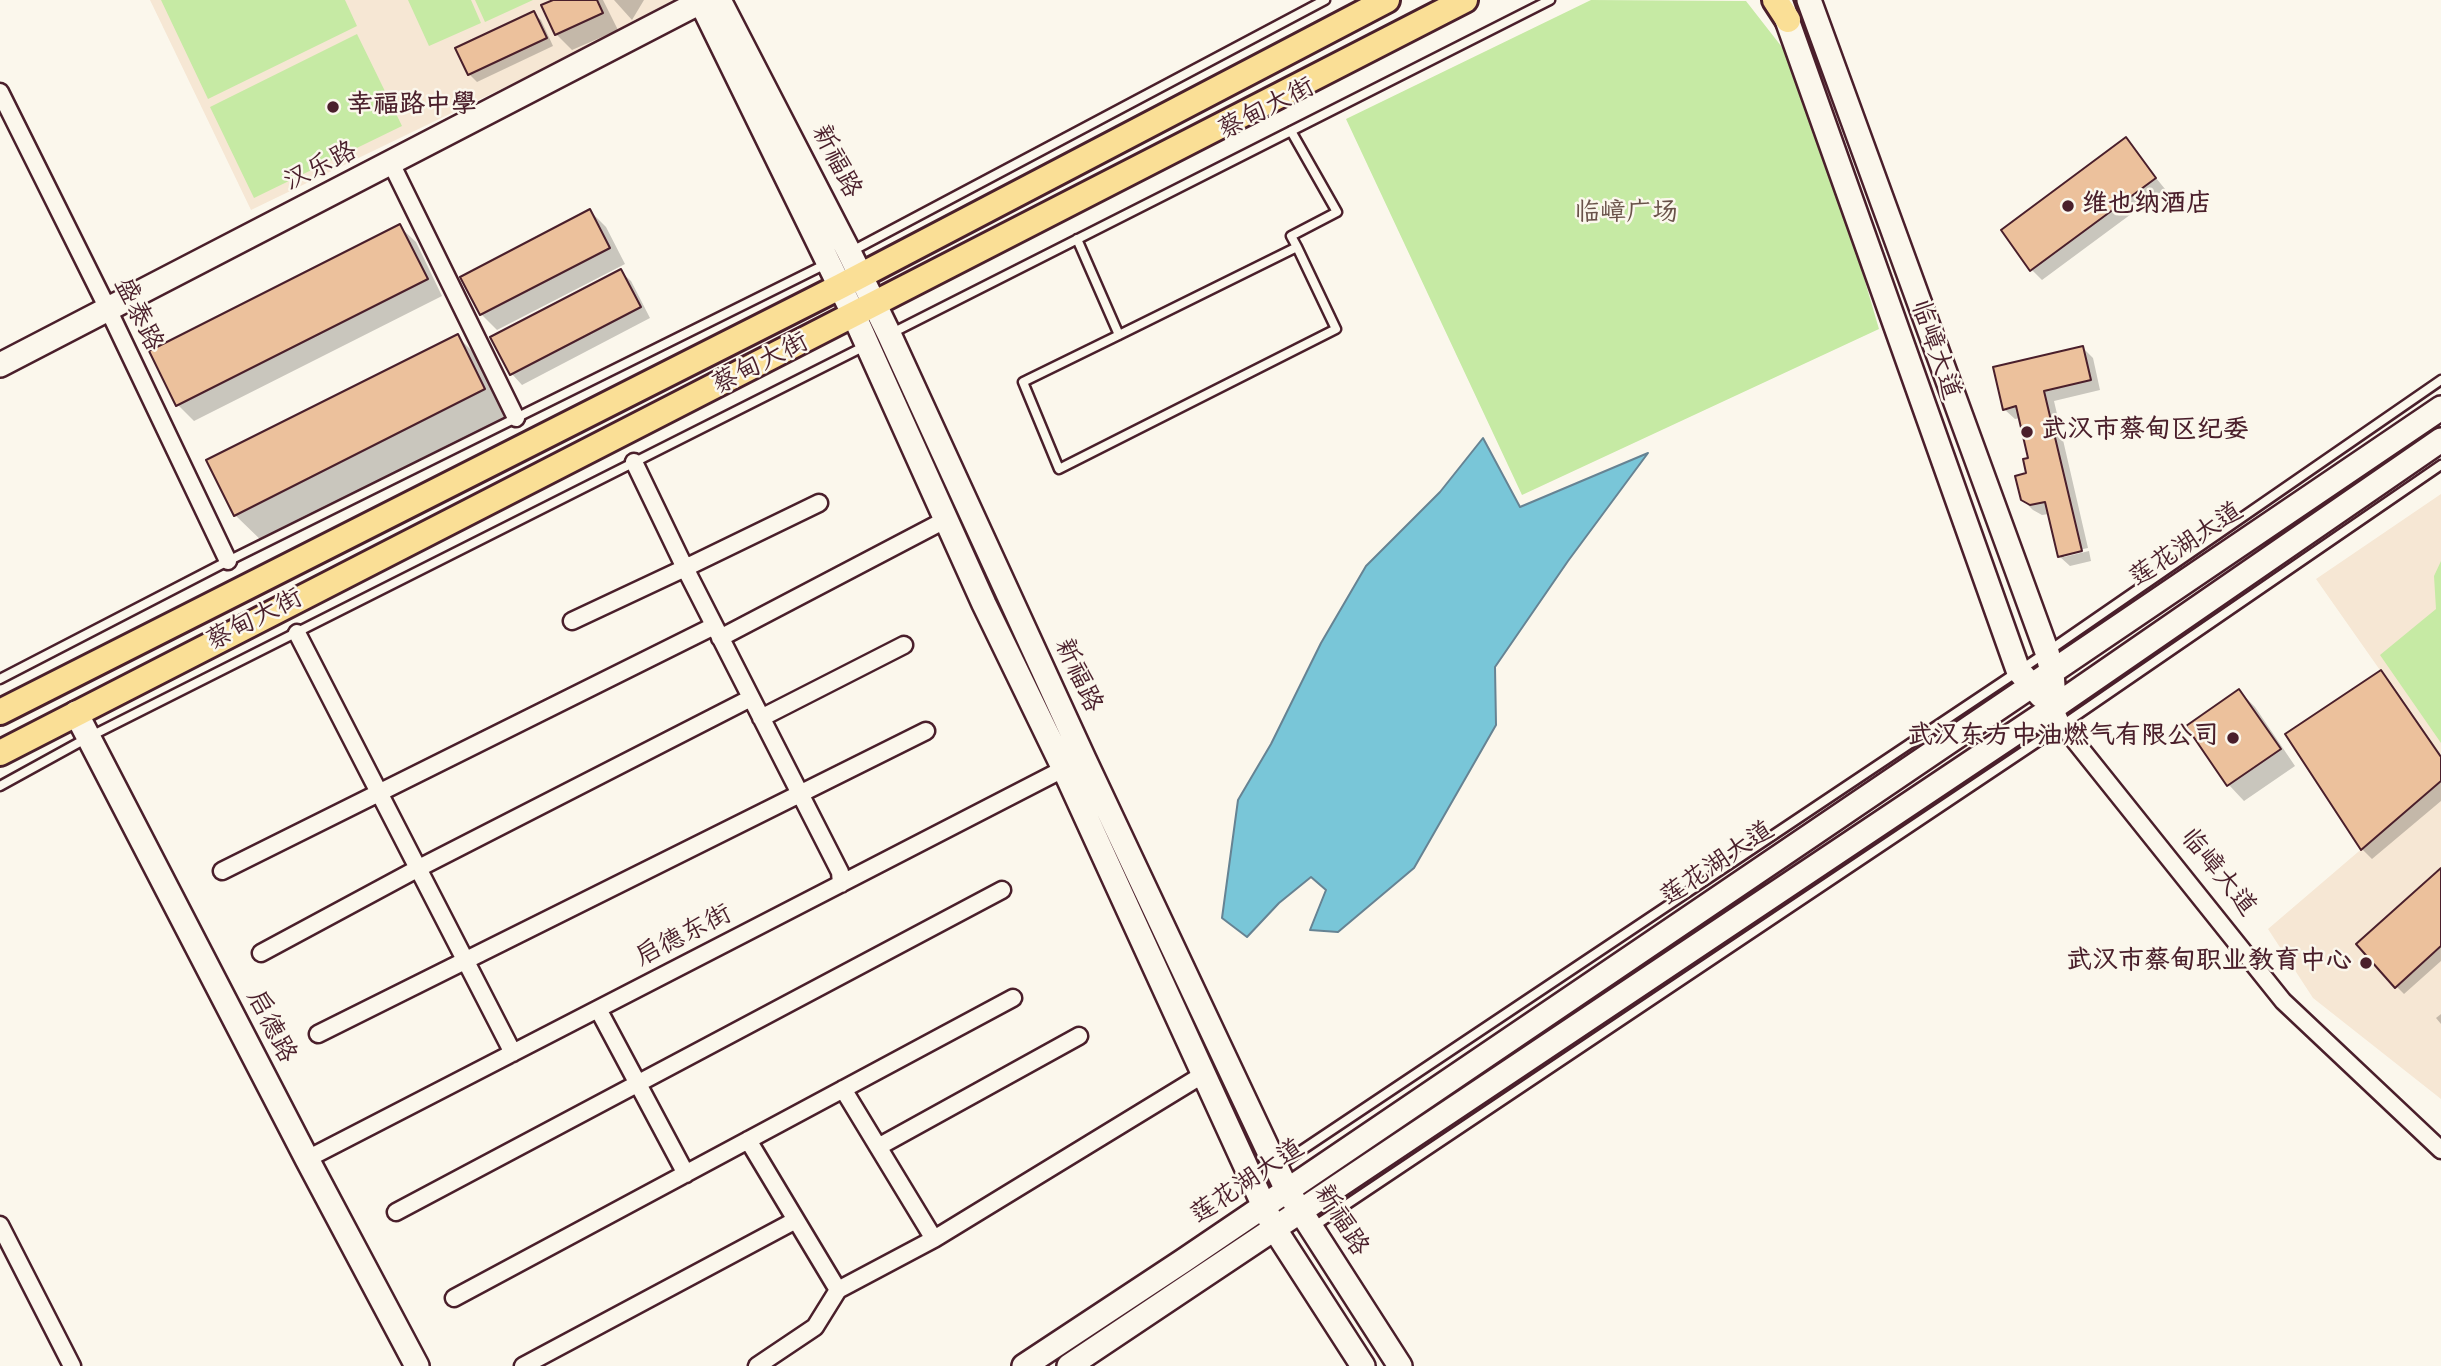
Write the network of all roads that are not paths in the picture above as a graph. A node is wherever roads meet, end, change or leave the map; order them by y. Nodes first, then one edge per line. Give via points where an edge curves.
1 (706, 0) edge
2 (1325, 0) edge
3 (1387, 0) edge
4 (1465, 0) edge
5 (1550, 0) edge
6 (1809, 0) edge
7 (1781, 7) edge
8 (0, 92) edge
9 (1291, 131) junction
10 (391, 163) junction
11 (1077, 239) junction
12 (1297, 247) junction
13 (840, 257) junction
14 (850, 281) junction
15 (863, 308) junction
16 (108, 309) junction
17 (889, 334) junction
18 (1119, 335) junction
19 (867, 345) junction
20 (0, 365) edge
21 (2441, 380) edge
22 (2441, 408) edge
23 (516, 418) junction
24 (2441, 440) edge
25 (634, 462) junction
26 (2441, 465) edge
27 (818, 503) dead end
28 (947, 519) junction
29 (228, 561) junction
30 (685, 568) junction
31 (572, 621) dead end
32 (717, 632) junction
33 (297, 633) junction
34 (904, 645) dead end
35 (2049, 662) junction
36 (2024, 678) junction
37 (0, 679) edge
38 (751, 698) junction
39 (0, 712) edge
40 (76, 713) junction
41 (2058, 716) junction
42 (761, 718) junction
43 (926, 731) dead end
44 (89, 737) junction
45 (0, 753) edge
46 (1074, 764) junction
47 (0, 786) edge
48 (379, 794) junction
49 (800, 794) junction
50 (417, 869) junction
51 (222, 871) dead end
52 (841, 884) junction
53 (1002, 890) dead end
54 (261, 953) dead end
55 (465, 961) junction
56 (1013, 998) dead end
57 (598, 1009) junction
58 (318, 1034) dead end
59 (1079, 1036) dead end
60 (513, 1053) junction
61 (1204, 1074) junction
62 (639, 1083) junction
63 (843, 1089) junction
64 (748, 1140) junction
65 (878, 1147) junction
66 (2441, 1150) edge
67 (307, 1159) junction
68 (1277, 1167) junction
69 (686, 1174) junction
70 (1287, 1190) junction
71 (1265, 1205) junction
72 (396, 1212) dead end
73 (796, 1220) junction
74 (1305, 1220) junction
75 (0, 1225) edge
76 (1274, 1228) junction
77 (934, 1239) junction
78 (838, 1290) junction
79 (454, 1298) dead end
80 (72, 1366) edge
81 (417, 1366) edge
82 (523, 1366) edge
83 (757, 1366) edge
84 (1024, 1366) edge
85 (1069, 1366) edge
86 (1363, 1366) edge
87 (1400, 1366) edge

1 - 10 street, 汉乐路
1 - 13 street, 新福路
2 - 13 lane
3 - 14 main road, 蔡甸大街
4 - 15 main road, 蔡甸大街
5 - 9 lane, 蔡甸大街
6 - 35 street, 临嶂大道
7 - 36 street, 临嶂大道
8 - 16 street, 盛泰路
9 - 11 lane, 蔡甸大街
9 - 12 lane via 1336,212 1291,236
10 - 16 street, 汉乐路
10 - 23 street
11 - 17 lane, 蔡甸大街
11 - 18 lane
12 - 18 lane
12 - 18 lane via 1336,329 1059,469 1023,382
13 - 14 street, 新福路
13 - 23 lane
14 - 15 street, 新福路
14 - 39 main road, 蔡甸大街
15 - 17 street, 新福路
15 - 19 street, 新福路
15 - 40 main road, 蔡甸大街
16 - 20 street, 汉乐路
16 - 29 street, 盛泰路
17 - 19 lane, 蔡甸大街
17 - 46 street, 新福路
19 - 25 lane, 蔡甸大街
19 - 28 street, 新福路
21 - 35 lane, 莲花湖大道
22 - 35 street, 莲花湖大道
23 - 29 lane
24 - 41 street, 莲花湖大道
25 - 30 street
25 - 33 lane, 蔡甸大街
26 - 41 lane, 莲花湖大道
27 - 30 street
28 - 32 street
28 - 46 street, 新福路
29 - 37 lane
30 - 31 street
30 - 32 street
32 - 38 street
32 - 48 street
33 - 44 lane, 蔡甸大街
33 - 48 street
34 - 42 street
35 - 36 street, 莲花湖大道
35 - 41 street, 临嶂大道
36 - 41 street, 临嶂大道
36 - 68 lane, 莲花湖大道
36 - 70 street, 莲花湖大道
38 - 42 street
38 - 50 street
40 - 44 street, 启德路
40 - 45 main road, 蔡甸大街
41 - 66 street, 临嶂大道 via 2283,1001
41 - 74 street, 莲花湖大道
42 - 49 street
43 - 49 street
44 - 47 lane, 蔡甸大街
44 - 67 street, 启德路
46 - 52 street, 启德东街
46 - 61 street, 新福路
46 - 68 street, 新福路
48 - 50 street
48 - 51 street
49 - 52 street via 841,872
49 - 55 street
50 - 54 street
50 - 55 street
52 - 57 street, 启德东街
53 - 62 street
55 - 58 street
55 - 60 street
56 - 63 street
57 - 60 street, 启德东街
57 - 62 street
59 - 65 street
60 - 67 street, 启德东街
61 - 71 street, 新福路
61 - 77 street
62 - 69 street
62 - 72 street
63 - 64 street
63 - 65 street
64 - 69 street
64 - 73 street
65 - 77 street
67 - 81 street, 启德路
68 - 70 street, 新福路
69 - 79 street
70 - 71 street, 莲花湖大道
70 - 74 street, 新福路
71 - 76 street, 新福路
71 - 84 street, 莲花湖大道
73 - 78 street
73 - 82 street
74 - 76 street, 莲花湖大道
74 - 87 street, 新福路
75 - 80 street
76 - 85 street, 莲花湖大道
76 - 86 street, 新福路
77 - 78 street
78 - 83 street via 815,1327

